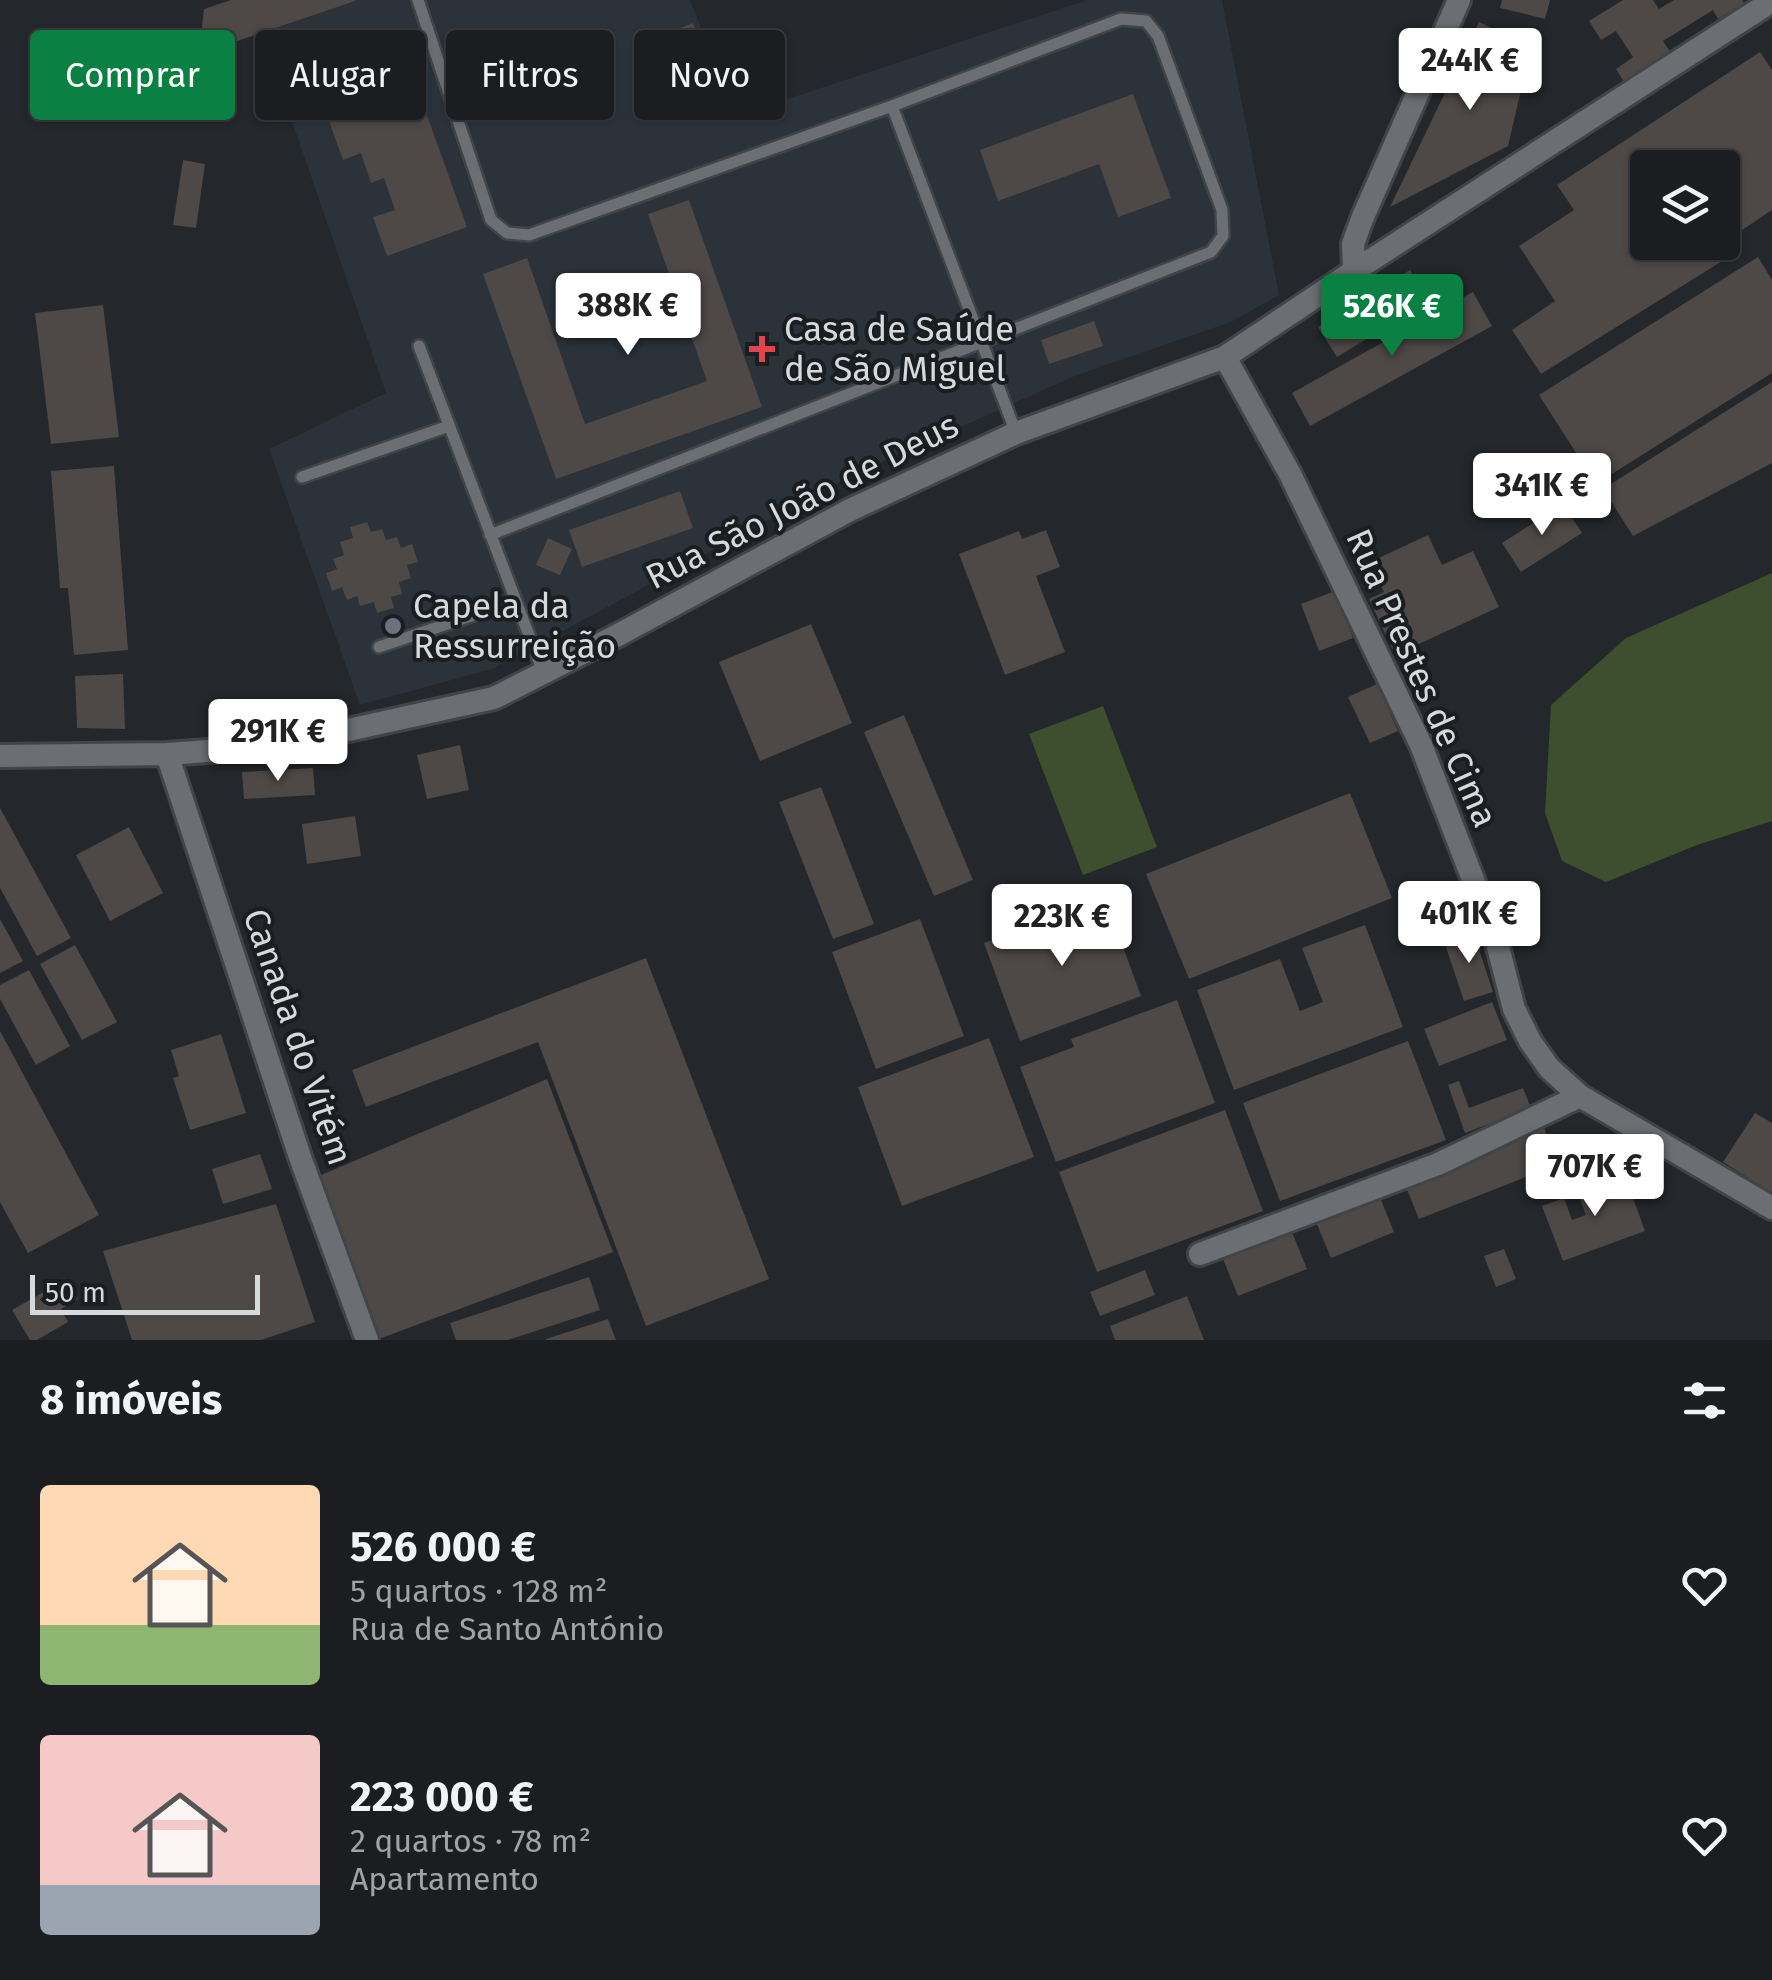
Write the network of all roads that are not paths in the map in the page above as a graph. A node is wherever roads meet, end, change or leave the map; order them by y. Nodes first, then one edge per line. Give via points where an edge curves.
1 (418, 0) edge
2 (1459, 0) edge
3 (1772, 1) edge
4 (892, 106) junction
5 (1354, 271) junction
6 (981, 342) junction
7 (419, 346) dead end
8 (1225, 358) junction
9 (449, 426) junction
10 (1016, 432) junction
11 (302, 477) dead end
12 (490, 535) junction
13 (515, 601) junction
14 (380, 647) dead end
15 (543, 672) junction
16 (167, 754) junction
17 (0, 756) edge
18 (1580, 1096) junction
19 (1772, 1208) edge
20 (1200, 1254) dead end
21 (366, 1340) edge

1 - 4 lane via 491,220 507,233 529,235
2 - 5 street via 1362,219
3 - 5 street, Rua São João de Deus
4 - 6 lane
4 - 6 lane via 1121,19 1146,21 1158,36 1222,210 1223,236 1211,252
5 - 8 street, Rua São João de Deus
6 - 10 lane
6 - 12 lane
7 - 9 lane
8 - 10 street, Rua São João de Deus
8 - 18 street, Rua Prestes de Cima via 1290,474 1421,744 1496,939 1514,1008 1549,1068
9 - 11 lane
9 - 12 lane
10 - 15 street, Rua São João de Deus via 850,510
12 - 13 lane
13 - 14 lane
13 - 15 lane
15 - 16 street, Rua São João de Deus via 494,698 275,746
16 - 17 street, Rua São João de Deus
16 - 21 street, Canada do Vitém
18 - 19 street, Rua Prestes de Cima
18 - 20 street via 1438,1164

